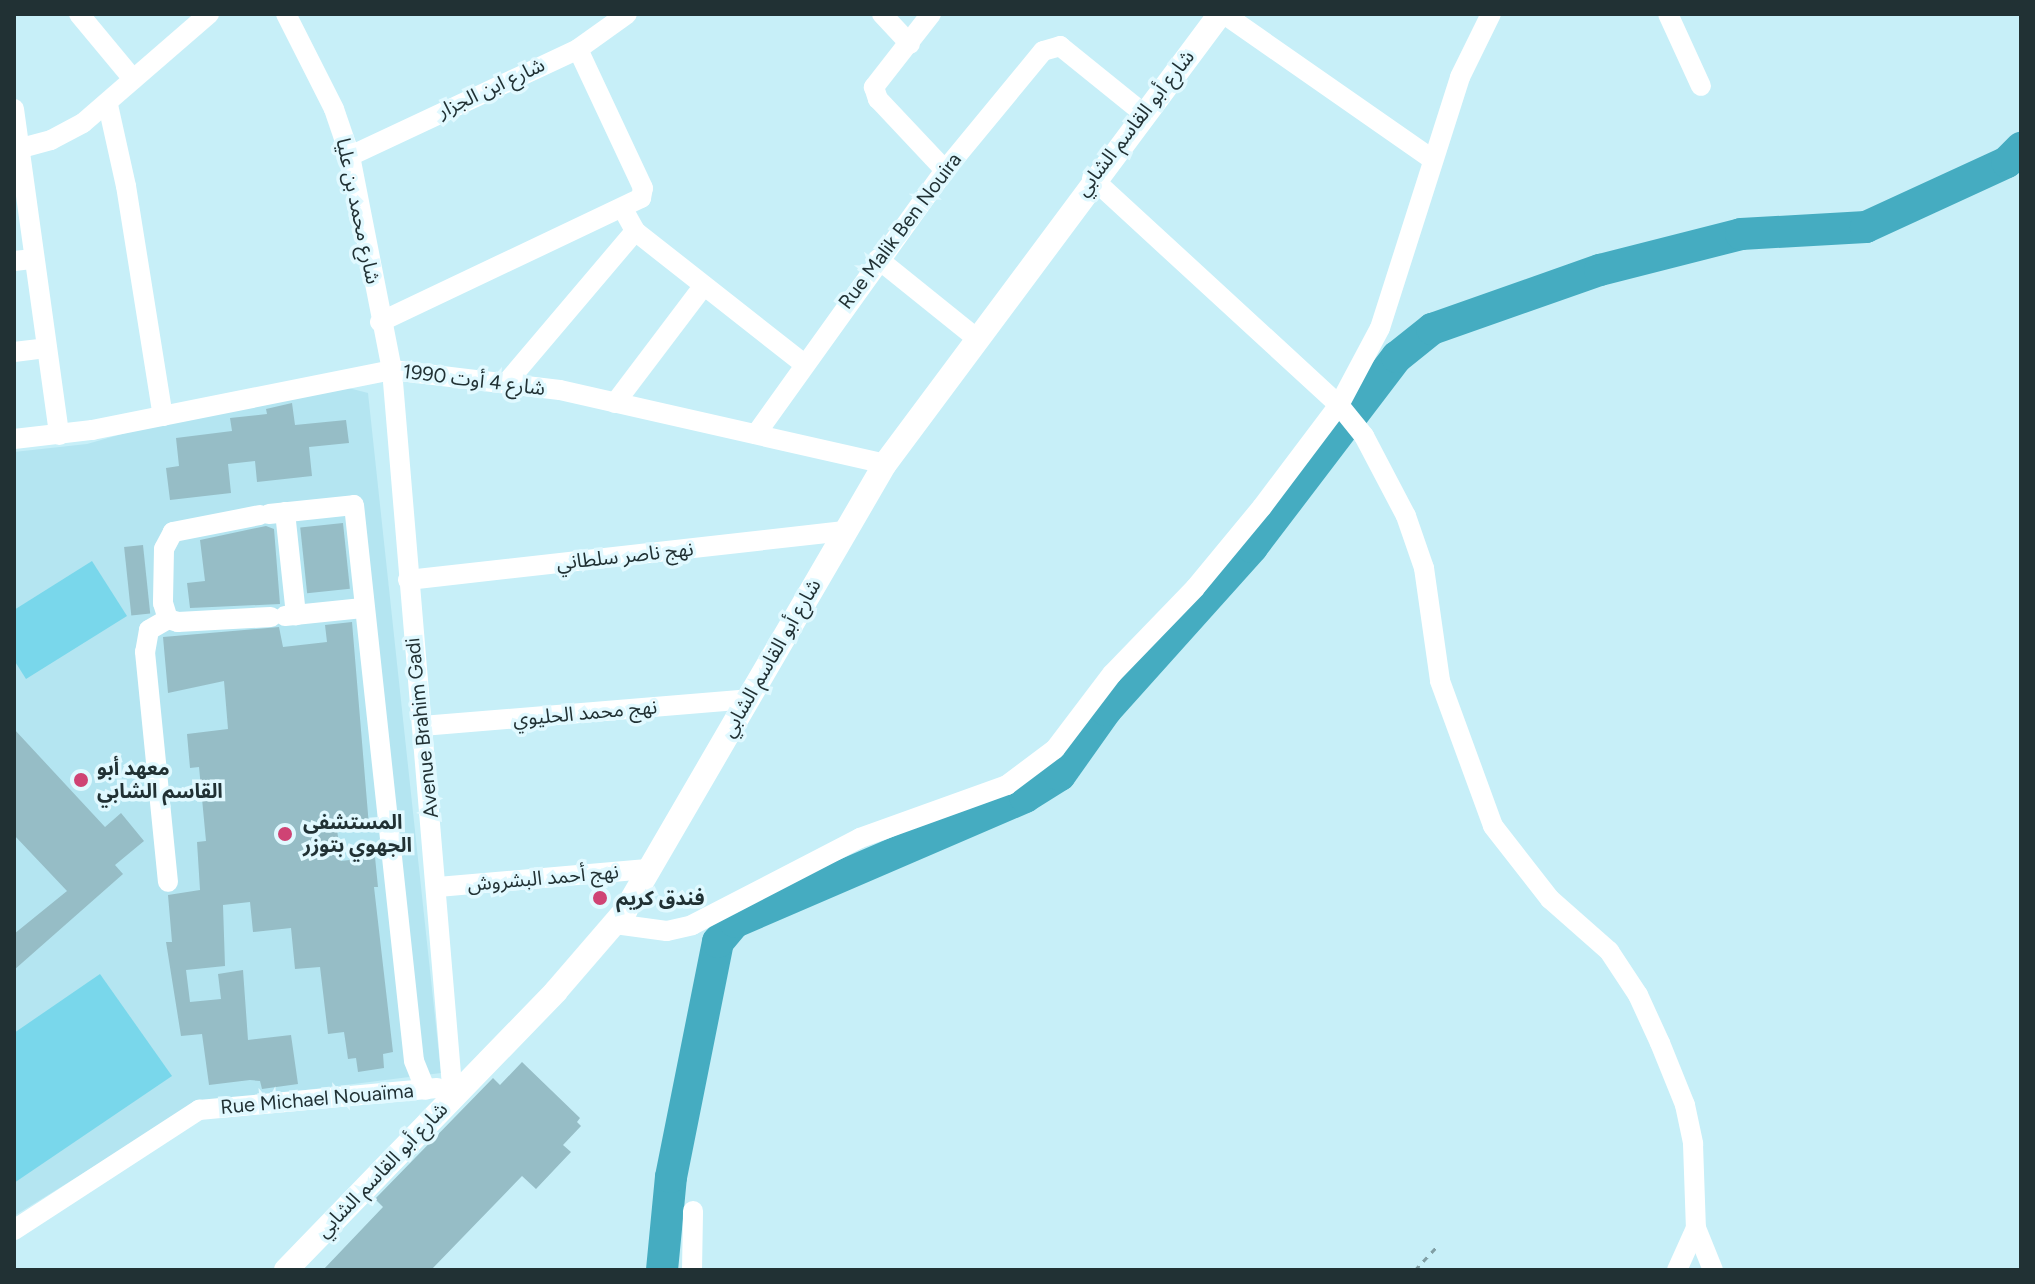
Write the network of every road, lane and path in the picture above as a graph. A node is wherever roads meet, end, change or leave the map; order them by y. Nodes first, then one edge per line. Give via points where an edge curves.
1 (79, 14) edge
2 (209, 14) edge
3 (286, 14) edge
4 (627, 14) edge
5 (882, 14) edge
6 (931, 14) edge
7 (1222, 14) edge
8 (1668, 14) edge
9 (1484, 17) edge
10 (910, 44) junction
11 (578, 49) junction
12 (133, 79) junction
13 (1701, 86) dead end
14 (108, 105) junction
15 (14, 109) edge
16 (1143, 113) junction
17 (17, 150) edge
18 (350, 156) junction
19 (1432, 159) junction
20 (945, 170) junction
21 (1092, 178) junction
22 (623, 209) junction
23 (635, 231) junction
24 (878, 259) junction
25 (24, 260) edge
26 (702, 288) junction
27 (380, 322) junction
28 (975, 337) junction
29 (46, 348) junction
30 (14, 352) edge
31 (804, 364) junction
32 (392, 370) junction
33 (508, 381) junction
34 (615, 403) junction
35 (1343, 410) junction
36 (163, 416) junction
37 (756, 434) junction
38 (59, 435) junction
39 (14, 439) edge
40 (885, 464) junction
41 (272, 514) junction
42 (842, 531) junction
43 (408, 580) junction
44 (363, 608) junction
45 (283, 616) junction
46 (168, 619) junction
47 (749, 699) junction
48 (422, 726) junction
49 (647, 869) junction
50 (168, 882) dead end
51 (438, 887) junction
52 (615, 924) junction
53 (458, 1086) junction
54 (426, 1090) junction
55 (693, 1211) dead end
56 (1696, 1228) junction
57 (14, 1230) edge
58 (1437, 1246) dead end
59 (286, 1270) edge
60 (692, 1270) edge
61 (1415, 1270) edge
62 (1677, 1270) edge
63 (1713, 1270) edge

1 - 12 street
2 - 12 street
3 - 18 street, شارع محمد بن عليا via 334,109
4 - 11 street, شارع ابن الجزار
5 - 10 street
6 - 10 street
7 - 16 main road, شارع أبو القاسم الشابي
7 - 19 street
8 - 13 street
9 - 19 street
10 - 20 street via 876,82 875,93
11 - 18 street, شارع ابن الجزار
11 - 22 street via 643,188 641,198
12 - 14 street
14 - 17 street via 51,140
14 - 36 street
15 - 17 street
16 - 20 street, Rue Malik Ben Nouira via 1060,46 1043,51
16 - 21 main road, شارع أبو القاسم الشابي
17 - 25 street
18 - 27 street, شارع محمد بن عليا
19 - 35 street via 1380,328
20 - 24 street, Rue Malik Ben Nouira
21 - 28 main road, شارع أبو القاسم الشابي
21 - 35 street
22 - 23 street
22 - 27 street
23 - 26 street
23 - 33 street
24 - 28 street
24 - 31 street, Rue Malik Ben Nouira
25 - 29 street
26 - 31 street
26 - 34 street
27 - 32 street, شارع محمد بن عليا
28 - 40 main road, شارع أبو القاسم الشابي
29 - 30 street
29 - 38 street
31 - 37 street, Rue Malik Ben Nouira
32 - 33 street, شارع 4 أوت 1990
32 - 36 street, شارع 4 أوت 1990
32 - 43 street, Avenue Brahim Gadi
33 - 34 street, شارع 4 أوت 1990
34 - 37 street, شارع 4 أوت 1990
35 - 52 street via 1035,769 965,802 860,838 692,925 643,930
35 - 56 street via 1364,436 1406,516 1424,568 1440,681 1493,826 1550,899 1609,951 1638,995 1660,1043 1685,1105 1693,1144
36 - 38 street, شارع 4 أوت 1990
37 - 40 street, شارع 4 أوت 1990
38 - 39 street, شارع 4 أوت 1990
40 - 42 main road, شارع أبو القاسم الشابي
41 - 44 street via 354,505
41 - 45 street
41 - 46 street via 173,532 164,549 163,603
42 - 43 street, نهج ناصر سلطاني
42 - 47 main road, شارع أبو القاسم الشابي
43 - 48 street, Avenue Brahim Gadi
44 - 45 street
44 - 54 street via 414,1061
45 - 46 street
46 - 50 street via 149,630 145,652
47 - 48 street, نهج محمد الحليوي
47 - 49 main road, شارع أبو القاسم الشابي
48 - 51 street, Avenue Brahim Gadi
49 - 51 street, نهج أحمد البشروش
49 - 52 main road, شارع أبو القاسم الشابي
51 - 53 street, Avenue Brahim Gadi
52 - 53 main road, شارع أبو القاسم الشابي
53 - 54 street, Rue Michael Nouaïma
53 - 59 main road, شارع أبو القاسم الشابي
54 - 57 street, Rue Michael Nouaïma via 199,1110
55 - 60 street
56 - 62 street
56 - 63 street
58 - 61 path

